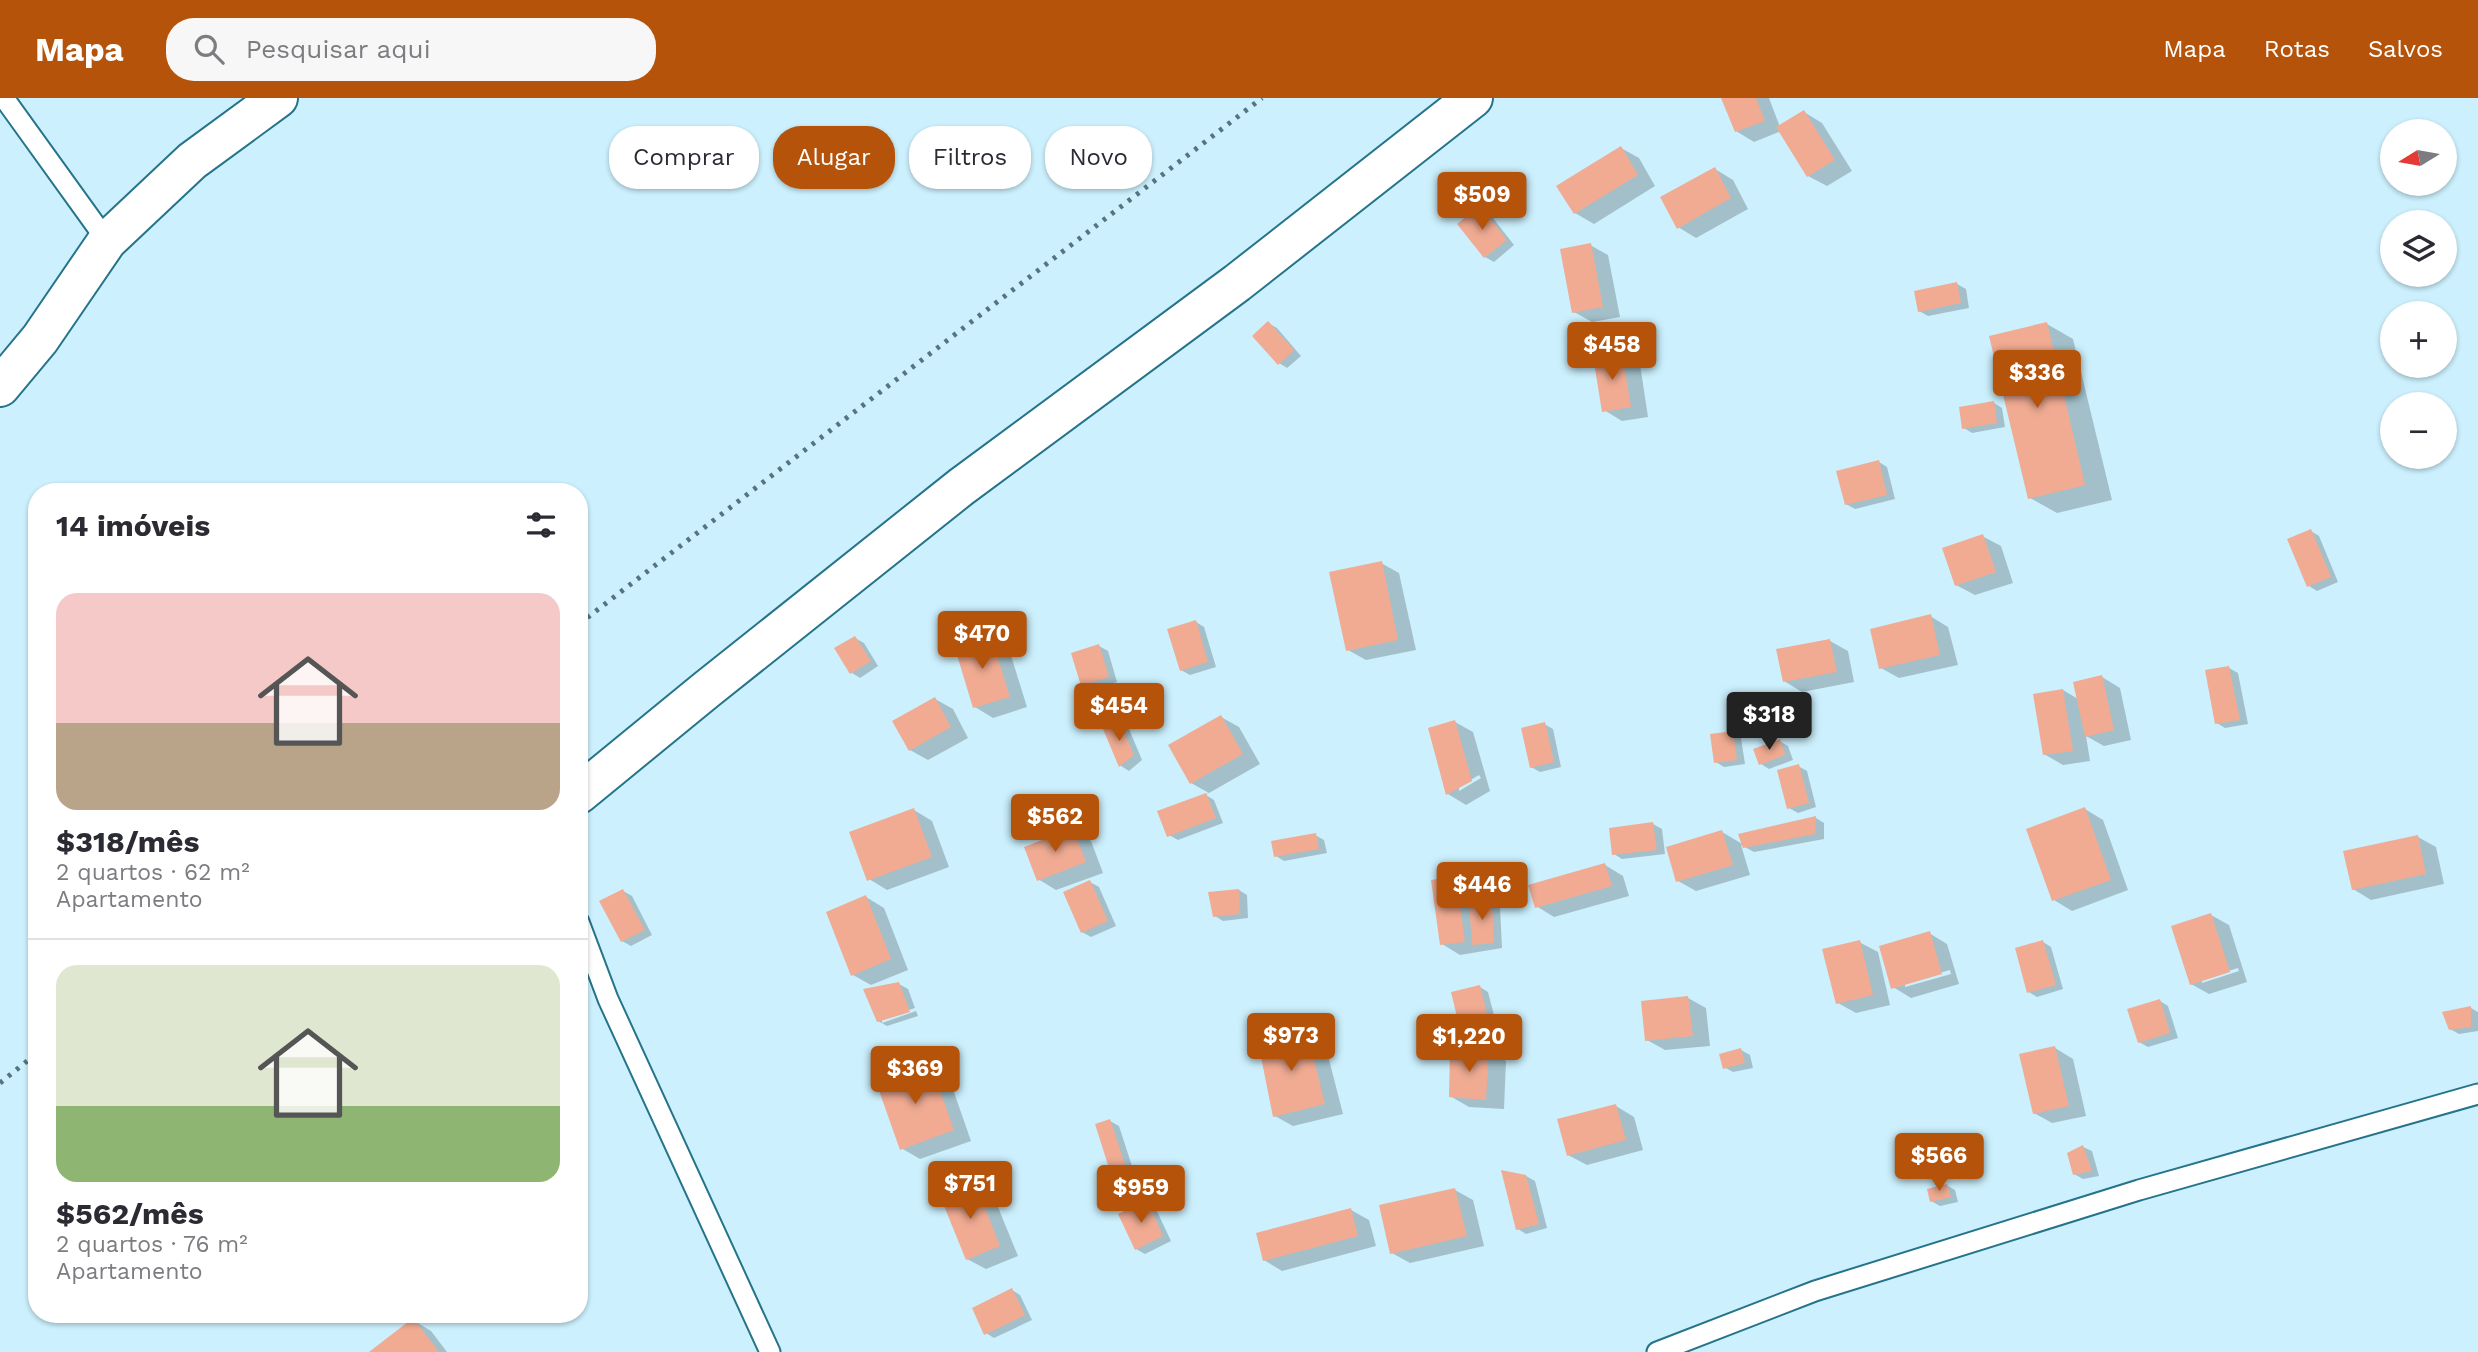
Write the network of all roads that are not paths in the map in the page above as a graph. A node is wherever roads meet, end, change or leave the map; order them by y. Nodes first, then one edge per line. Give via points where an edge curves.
1 (5, 98) edge
2 (278, 98) edge
3 (1473, 98) edge
4 (107, 241) junction
5 (0, 387) edge
6 (588, 787) edge
7 (588, 946) edge
8 (2478, 1094) edge
9 (770, 1352) edge
10 (1657, 1352) edge

1 - 4 lane
2 - 4 street via 192,161
3 - 6 street via 1237,283 961,486
4 - 5 street via 40,339
7 - 9 lane
8 - 10 lane via 2139,1190 1815,1291

